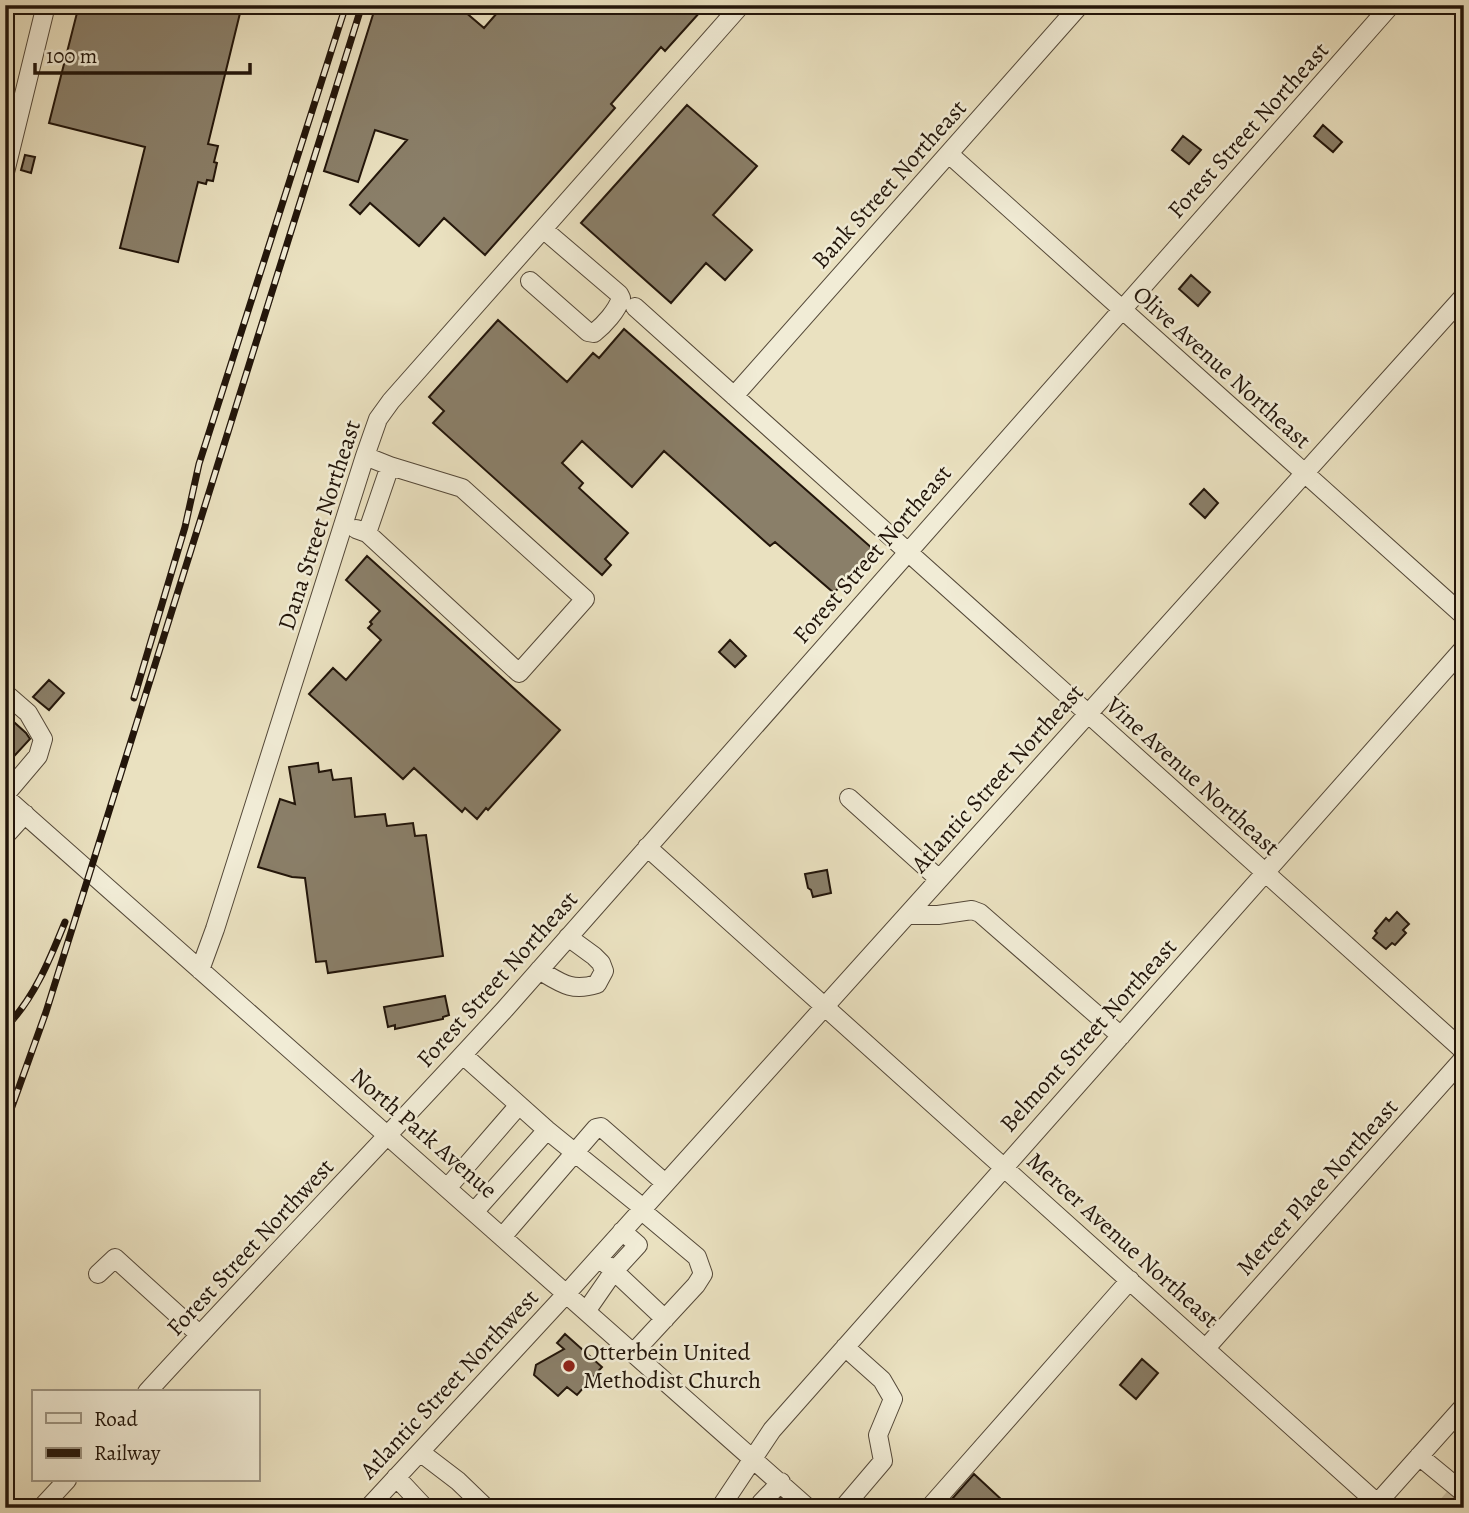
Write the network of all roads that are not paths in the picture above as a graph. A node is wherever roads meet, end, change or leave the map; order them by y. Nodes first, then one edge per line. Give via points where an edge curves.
1 (7, 5) edge
2 (46, 5) edge
3 (741, 5) edge
4 (1080, 5) edge
5 (1391, 5) edge
6 (5, 10) edge
7 (949, 154) junction
8 (5, 172) edge
9 (543, 229) junction
10 (530, 281) dead end
11 (1464, 296) edge
12 (635, 307) dead end
13 (1121, 310) junction
14 (734, 396) junction
15 (365, 456) junction
16 (390, 466) junction
17 (1304, 473) junction
18 (344, 523) junction
19 (367, 533) junction
20 (907, 552) junction
21 (1464, 616) edge
22 (1464, 648) edge
23 (5, 693) edge
24 (1087, 714) junction
25 (5, 796) edge
26 (849, 798) dead end
27 (25, 814) junction
28 (5, 835) edge
29 (647, 847) junction
30 (1265, 873) junction
31 (939, 879) junction
32 (907, 915) junction
33 (568, 937) junction
34 (200, 970) junction
35 (539, 970) junction
36 (825, 1006) junction
37 (1121, 1036) junction
38 (1464, 1051) edge
39 (463, 1055) junction
40 (1464, 1058) edge
41 (519, 1105) junction
42 (547, 1130) junction
43 (390, 1136) junction
44 (576, 1152) junction
45 (1004, 1167) junction
46 (665, 1183) junction
47 (448, 1187) junction
48 (642, 1209) junction
49 (475, 1211) junction
50 (622, 1231) junction
51 (503, 1236) junction
52 (599, 1257) junction
53 (614, 1271) junction
54 (98, 1274) dead end
55 (1130, 1280) junction
56 (567, 1293) junction
57 (587, 1310) junction
58 (665, 1320) junction
59 (200, 1335) junction
60 (845, 1348) junction
61 (1206, 1348) junction
62 (634, 1352) junction
63 (149, 1390) edge
64 (1464, 1406) edge
65 (420, 1452) junction
66 (1419, 1457) junction
67 (753, 1458) junction
68 (396, 1477) junction
69 (65, 1482) edge
70 (780, 1482) junction
71 (1457, 1500) tunnel mouth
72 (762, 1506) edge
73 (1375, 1506) edge
74 (41, 1508) edge
75 (368, 1508) edge
76 (425, 1508) edge
77 (486, 1508) edge
78 (720, 1508) edge
79 (808, 1508) edge
80 (843, 1508) edge
81 (929, 1508) edge

1 - 6 street
2 - 8 street
3 - 9 street, Dana Street Northeast
4 - 7 street, Bank Street Northeast
5 - 13 street, Forest Street Northeast
7 - 13 street, Olive Avenue Northeast
7 - 14 street, Bank Street Northeast
9 - 10 street via 619,294 620,304 594,333 588,332
9 - 15 street, Dana Street Northeast via 391,401 378,419
11 - 17 street, Atlantic Street Northeast
12 - 14 street, Vine Avenue Northeast
13 - 17 street, Olive Avenue Northeast
13 - 20 street, Forest Street Northeast
14 - 20 street, Vine Avenue Northeast
15 - 16 street
15 - 18 street, Dana Street Northeast
16 - 19 street
16 - 19 street via 462,488 585,599 519,673
17 - 21 street, Olive Avenue Northeast
17 - 24 street, Atlantic Street Northeast
18 - 19 street
18 - 34 street, Dana Street Northeast
20 - 24 street, Vine Avenue Northeast
20 - 29 street, Forest Street Northeast
22 - 30 street, Belmont Street Northeast
23 - 25 street via 28,713 43,739 38,756
24 - 30 street, Vine Avenue Northeast
24 - 31 street, Atlantic Street Northeast
25 - 27 street, North Park Avenue
26 - 31 street
27 - 28 street
27 - 34 street, North Park Avenue
29 - 33 street, Forest Street Northeast
29 - 36 street, Mercer Avenue Northeast
30 - 37 street, Belmont Street Northeast
30 - 38 street, Vine Avenue Northeast
31 - 32 street, Atlantic Street Northeast
32 - 36 street, Atlantic Street Northeast
32 - 37 street via 980,913
33 - 35 street, Forest Street Northeast
33 - 35 street via 601,963 604,971 597,984 567,986
34 - 43 street, North Park Avenue
35 - 39 street, Forest Street Northeast
36 - 45 street, Mercer Avenue Northeast
36 - 46 street, Atlantic Street Northeast
37 - 45 street, Belmont Street Northeast
39 - 41 street
39 - 43 street, Forest Street Northeast
40 - 61 street, Mercer Place Northeast
41 - 42 street
41 - 47 street
42 - 44 street
42 - 49 street
43 - 47 street, North Park Avenue
43 - 59 street, Forest Street Northwest
44 - 46 street via 601,1127
44 - 48 street
44 - 51 street
45 - 55 street, Mercer Avenue Northeast
45 - 60 street, Belmont Street Northeast
46 - 48 street, Atlantic Street Northeast
47 - 49 street, North Park Avenue
48 - 50 street, Atlantic Street Northeast
48 - 58 street via 702,1266 696,1285
49 - 51 street, North Park Avenue
50 - 52 street, Atlantic Street Northeast
50 - 53 street via 638,1245
51 - 56 street, North Park Avenue
52 - 53 street
52 - 56 street, Atlantic Street Northeast
53 - 57 street
53 - 58 street
54 - 59 street via 115,1258
55 - 61 street, Mercer Avenue Northeast
55 - 81 street
56 - 57 street, North Park Avenue
56 - 65 street, Atlantic Street Northwest
57 - 62 street, North Park Avenue
58 - 62 street
59 - 63 street, Forest Street Northwest
60 - 67 street, Belmont Street Northeast
60 - 80 street via 882,1380 893,1399 878,1435 883,1461
61 - 73 street, Mercer Avenue Northeast
62 - 67 street, North Park Avenue
64 - 66 street
65 - 68 street, Atlantic Street Northwest
65 - 77 street
66 - 71 street via 1438,1473
66 - 73 street
67 - 70 street, North Park Avenue
67 - 78 street, Belmont Street Northeast
68 - 75 street, Atlantic Street Northwest
68 - 76 street
69 - 74 street
70 - 72 street
70 - 79 street, North Park Avenue

